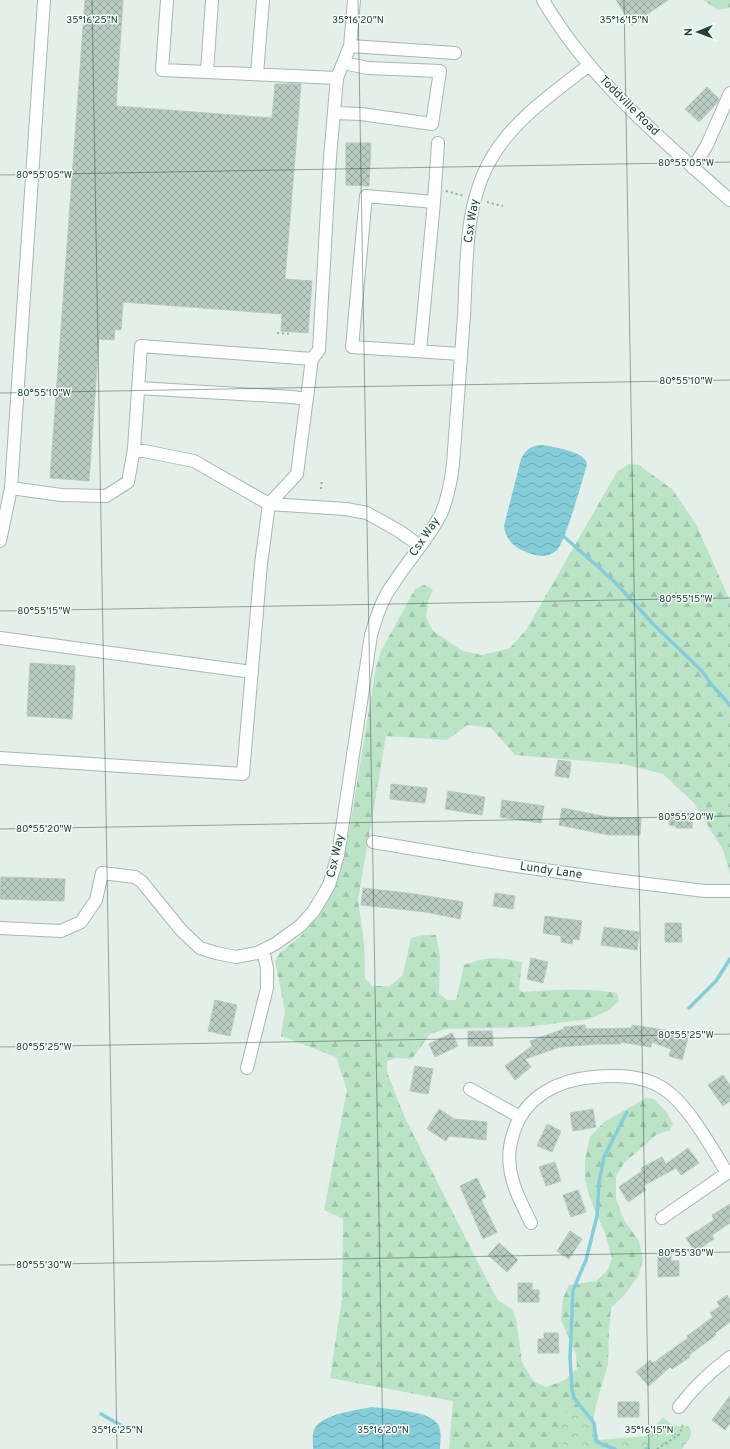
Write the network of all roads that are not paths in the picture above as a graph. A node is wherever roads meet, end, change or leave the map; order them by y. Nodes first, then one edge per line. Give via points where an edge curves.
1 (44, 0) edge
2 (167, 0) edge
3 (212, 0) edge
4 (263, 0) edge
5 (354, 0) edge
6 (543, 0) edge
7 (350, 47) junction
8 (455, 53) dead end
9 (343, 63) junction
10 (588, 65) junction
11 (207, 72) junction
12 (257, 74) junction
13 (337, 78) junction
14 (730, 93) edge
15 (334, 113) junction
16 (438, 143) dead end
17 (693, 168) junction
18 (730, 200) edge
19 (434, 202) junction
20 (420, 351) junction
21 (461, 354) junction
22 (312, 359) junction
23 (138, 388) junction
24 (307, 399) junction
25 (134, 449) junction
26 (11, 488) junction
27 (269, 504) junction
28 (0, 541) edge
29 (420, 546) junction
30 (0, 638) edge
31 (252, 672) junction
32 (0, 758) edge
33 (372, 842) dead end
34 (730, 891) edge
35 (0, 928) edge
36 (263, 950) junction
37 (247, 1068) dead end
38 (470, 1089) dead end
39 (520, 1117) junction
40 (728, 1172) edge
41 (662, 1218) dead end
42 (531, 1223) dead end
43 (730, 1357) edge
44 (679, 1407) dead end

1 - 26 street
2 - 11 street via 162,70
3 - 11 street
4 - 12 street
5 - 7 street
6 - 10 street, Toddville Road
7 - 8 street
7 - 9 street
9 - 13 street
9 - 15 street via 368,68 440,71 432,124 361,114
10 - 17 street, Toddville Road via 646,125
10 - 21 street, Csx Way via 517,124 494,153 482,175 469,229
11 - 12 street
12 - 13 street
13 - 15 street
14 - 17 street via 707,145
15 - 22 street via 319,350
16 - 19 street
17 - 18 street, Toddville Road
19 - 20 street
19 - 20 street via 366,196 353,331 352,347
20 - 21 street
21 - 29 street, Csx Way via 453,464 448,494 433,528
22 - 23 street via 141,346
22 - 24 street
23 - 24 street
23 - 25 street
24 - 27 street via 297,474
25 - 26 street via 128,482 106,496 61,495
25 - 27 street via 194,461
26 - 28 street
27 - 29 street via 346,509 367,513
27 - 31 street
29 - 36 street, Csx Way via 386,595 371,635 338,855 329,885 313,912 300,926
30 - 31 street
31 - 32 street via 243,774
33 - 34 street, Lundy Lane via 615,880 705,891
35 - 36 street, Csx Way via 61,931 81,922 96,900 102,873 135,877 142,882 180,930 200,948 236,957
36 - 37 street via 267,968 267,988
38 - 39 street
39 - 40 street via 534,1099 566,1081 606,1076 638,1078 661,1087 676,1098
39 - 42 street via 511,1139 510,1167 516,1189
40 - 41 street
43 - 44 street via 708,1374

